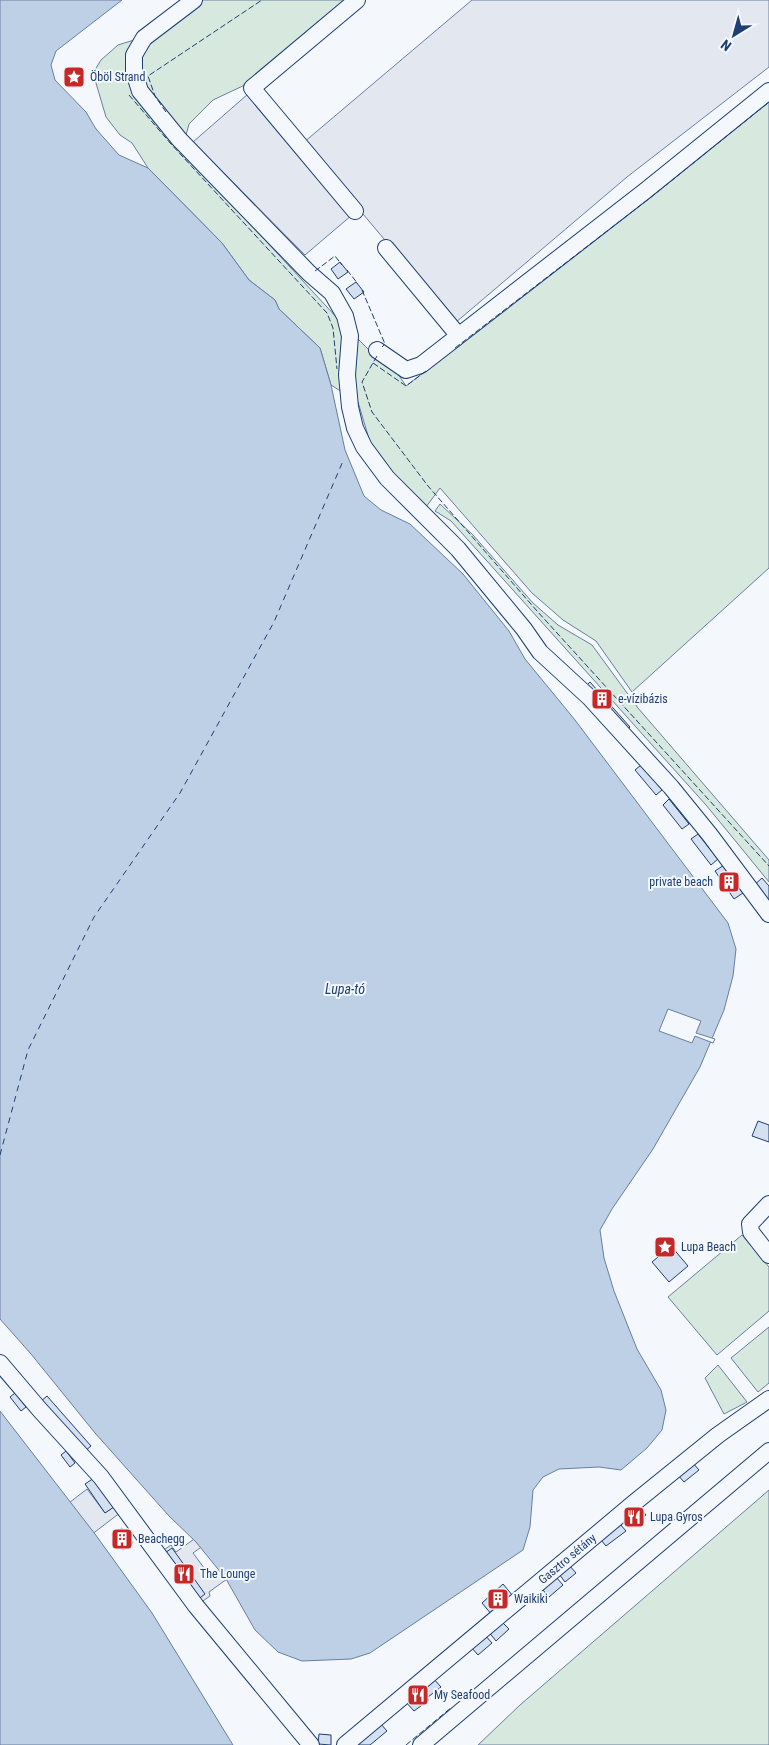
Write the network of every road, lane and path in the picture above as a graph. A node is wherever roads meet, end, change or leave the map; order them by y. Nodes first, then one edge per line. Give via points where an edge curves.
1 (194, 0) edge
2 (357, 0) edge
3 (769, 91) edge
4 (356, 211) dead end
5 (386, 248) dead end
6 (458, 335) junction
7 (377, 350) dead end
8 (769, 914) edge
9 (769, 1204) edge
10 (769, 1255) edge
11 (0, 1362) edge
12 (769, 1399) edge
13 (769, 1451) edge
14 (347, 1743) edge
15 (311, 1745) edge
16 (421, 1745) edge

1 - 8 street via 144,38 134,55 134,72 140,91 179,139 308,273 332,293 345,316 350,336 348,375 355,428 386,478 458,549 540,652 590,698 671,787
2 - 4 street via 252,88
3 - 6 street
5 - 6 street
6 - 7 street via 421,365 406,370
9 - 10 street via 750,1224 751,1232
11 - 15 street via 101,1477 196,1606
12 - 14 street, Gasztro sétány via 718,1435 491,1620
13 - 16 street

